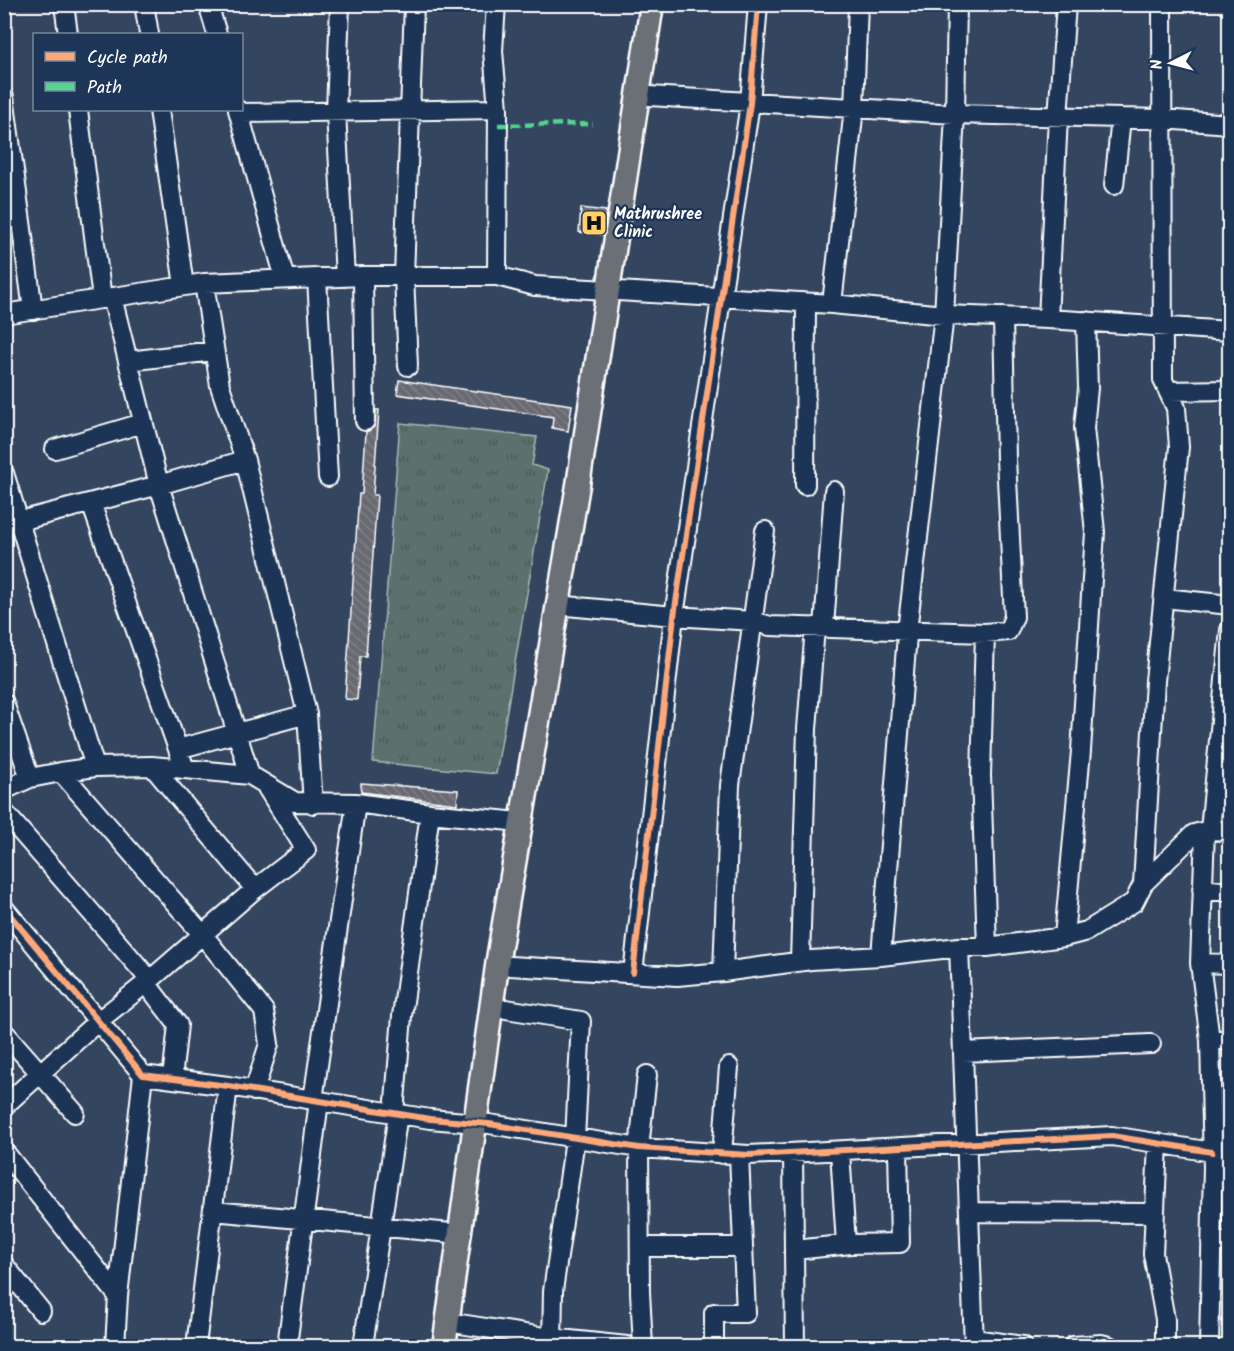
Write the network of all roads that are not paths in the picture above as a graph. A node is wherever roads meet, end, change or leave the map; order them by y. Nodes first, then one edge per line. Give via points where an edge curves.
1 (64, 4) edge
2 (144, 4) edge
3 (208, 4) edge
4 (340, 4) edge
5 (414, 4) edge
6 (496, 4) edge
7 (652, 4) edge
8 (663, 4) edge
9 (759, 4) edge
10 (858, 4) edge
11 (957, 4) edge
12 (1066, 4) edge
13 (1162, 4) edge
14 (68, 33) edge
15 (149, 33) edge
16 (217, 33) edge
17 (4, 96) edge
18 (649, 96) junction
19 (750, 103) junction
20 (854, 108) junction
21 (411, 110) junction
22 (498, 110) junction
23 (78, 111) edge
24 (159, 111) edge
25 (238, 111) edge
26 (336, 112) junction
27 (955, 114) junction
28 (1058, 117) junction
29 (1121, 118) junction
30 (1162, 119) junction
31 (1230, 124) edge
32 (1114, 185) dead end
33 (354, 276) junction
34 (404, 276) junction
35 (496, 276) junction
36 (317, 278) junction
37 (285, 279) junction
38 (204, 283) junction
39 (184, 286) junction
40 (613, 291) junction
41 (107, 298) junction
42 (722, 298) junction
43 (806, 303) junction
44 (832, 304) junction
45 (33, 310) junction
46 (4, 314) edge
47 (944, 315) junction
48 (1003, 317) junction
49 (1048, 319) junction
50 (1086, 321) junction
51 (1164, 327) junction
52 (1230, 331) edge
53 (214, 351) junction
54 (128, 362) junction
55 (408, 366) dead end
56 (1230, 390) edge
57 (1168, 391) junction
58 (365, 421) dead end
59 (143, 423) junction
60 (55, 449) dead end
61 (246, 460) junction
62 (4, 473) edge
63 (328, 477) dead end
64 (159, 485) junction
65 (805, 485) dead end
66 (834, 491) dead end
67 (91, 503) junction
68 (12, 522) edge
69 (765, 531) dead end
70 (1164, 598) junction
71 (1230, 605) edge
72 (567, 606) junction
73 (674, 616) junction
74 (753, 621) junction
75 (820, 627) junction
76 (907, 630) junction
77 (1230, 630) edge
78 (985, 633) junction
79 (1228, 669) edge
80 (4, 704) edge
81 (307, 714) junction
82 (237, 732) junction
83 (1224, 735) edge
84 (178, 750) junction
85 (152, 766) junction
86 (94, 767) junction
87 (185, 769) junction
88 (61, 772) junction
89 (30, 778) junction
90 (257, 780) junction
91 (4, 790) edge
92 (356, 803) junction
93 (313, 804) junction
94 (4, 812) edge
95 (430, 813) junction
96 (520, 822) junction
97 (1207, 831) junction
98 (1230, 831) edge
99 (1143, 884) junction
100 (255, 889) junction
101 (1202, 889) junction
102 (1230, 892) edge
103 (4, 908) edge
104 (203, 935) junction
105 (1064, 937) junction
106 (959, 947) junction
107 (987, 947) junction
108 (881, 956) junction
109 (800, 961) junction
110 (1200, 963) junction
111 (1230, 963) edge
112 (510, 966) junction
113 (723, 972) junction
114 (633, 973) junction
115 (148, 982) junction
116 (506, 1009) junction
117 (97, 1022) junction
118 (4, 1032) edge
119 (1210, 1040) junction
120 (1230, 1040) edge
121 (1151, 1044) dead end
122 (963, 1052) junction
123 (729, 1067) dead end
124 (39, 1073) junction
125 (142, 1075) junction
126 (647, 1075) dead end
127 (172, 1079) junction
128 (228, 1086) junction
129 (254, 1091) junction
130 (316, 1101) junction
131 (4, 1106) edge
132 (75, 1113) dead end
133 (396, 1113) junction
134 (483, 1124) junction
135 (575, 1139) junction
136 (1158, 1143) junction
137 (966, 1145) junction
138 (639, 1148) junction
139 (898, 1148) junction
140 (4, 1151) edge
141 (840, 1151) junction
142 (1212, 1152) junction
143 (793, 1153) junction
144 (730, 1154) junction
145 (213, 1211) junction
146 (969, 1212) junction
147 (1155, 1212) junction
148 (304, 1219) junction
149 (381, 1225) junction
150 (462, 1234) junction
151 (1211, 1242) junction
152 (1230, 1242) edge
153 (846, 1244) junction
154 (640, 1247) junction
155 (743, 1247) junction
156 (795, 1250) junction
157 (4, 1265) edge
158 (118, 1296) junction
159 (41, 1311) dead end
160 (459, 1335) edge
161 (551, 1342) edge
162 (974, 1343) edge
163 (115, 1347) edge
164 (196, 1347) edge
165 (287, 1347) edge
166 (363, 1347) edge
167 (444, 1347) edge
168 (627, 1347) edge
169 (643, 1347) edge
170 (714, 1347) edge
171 (795, 1347) edge
172 (1023, 1347) edge
173 (1073, 1347) edge
174 (1109, 1347) edge
175 (1166, 1347) edge
176 (1209, 1347) edge

1 - 14 street
2 - 15 street
3 - 16 street
4 - 26 street
5 - 21 street
6 - 22 street via 493,51
7 - 40 main road
8 - 18 main road
9 - 19 street
10 - 20 street
11 - 27 street
12 - 28 street
13 - 30 street
17 - 45 street
18 - 19 street
18 - 40 main road
19 - 20 street
19 - 42 street
20 - 27 street
20 - 44 street
21 - 22 street
21 - 26 street
21 - 34 street
22 - 35 street
23 - 41 street
24 - 39 street
25 - 26 street
25 - 37 street
26 - 33 street
27 - 28 street
27 - 47 street
28 - 29 street
28 - 49 street
29 - 30 street
29 - 32 street
30 - 31 street
30 - 51 street
33 - 34 street
33 - 36 street
33 - 58 street
34 - 35 street
34 - 55 street
35 - 40 street via 535,286
36 - 37 street
36 - 63 street
37 - 38 street
38 - 39 street
38 - 53 street
39 - 41 street
40 - 42 street
40 - 72 main road
40 - 96 main road
41 - 45 street
41 - 54 street
42 - 43 street
42 - 73 street
43 - 44 street
43 - 65 street
44 - 47 street
45 - 46 street
47 - 48 street
47 - 76 street
48 - 49 street
48 - 78 street via 1014,617 1008,631
49 - 50 street
50 - 51 street
50 - 105 street via 1088,388 1084,428 1095,532
51 - 52 street
51 - 57 street via 1163,380
53 - 54 street
53 - 61 street via 220,386
54 - 59 street
56 - 57 street
57 - 70 street via 1176,408 1179,447
59 - 60 street
59 - 64 street
61 - 64 street
61 - 81 street
62 - 68 street
64 - 67 street
64 - 82 street
66 - 75 street
67 - 68 street
67 - 84 street
68 - 86 street
69 - 74 street
70 - 71 street
70 - 99 street
72 - 73 street
72 - 112 main road
73 - 74 street
73 - 114 street
74 - 75 street via 770,626
74 - 113 street via 730,785
75 - 76 street
75 - 109 street via 807,729
76 - 78 street
76 - 108 street
77 - 79 street
78 - 107 street via 981,775
79 - 83 street
80 - 89 street
81 - 82 street
81 - 93 street
82 - 84 street
82 - 90 street
83 - 97 street
84 - 87 street
85 - 86 street
85 - 87 street
85 - 100 street
86 - 88 street
87 - 90 street
88 - 89 street
88 - 104 street
89 - 91 street
90 - 93 street via 295,802
90 - 100 street via 306,850
92 - 93 street
92 - 95 street
92 - 130 street
94 - 115 street
95 - 96 street
95 - 133 street via 402,1016
96 - 134 main road via 498,959
97 - 98 street
97 - 99 street via 1194,834
97 - 101 street
99 - 105 street via 1134,902 1087,931
100 - 104 street
101 - 102 street
101 - 110 street
103 - 117 street
104 - 115 street
104 - 129 street via 264,1011 269,1044
105 - 107 street
106 - 107 street
106 - 108 street
106 - 122 street
108 - 109 street
109 - 113 street
110 - 111 street
110 - 119 street
112 - 114 street
112 - 116 main road
113 - 114 street via 677,976
115 - 117 street
115 - 127 street via 178,1025
116 - 134 main road
116 - 135 street via 581,1022
117 - 124 street
117 - 125 street
118 - 124 street
119 - 120 street
119 - 142 street
121 - 122 street
122 - 137 street
123 - 144 street
124 - 131 street
124 - 132 street
125 - 127 street
125 - 158 street
126 - 138 street
127 - 128 street
128 - 129 street
128 - 145 street
129 - 130 street
130 - 133 street
130 - 148 street
133 - 134 street
133 - 149 street
134 - 135 street
134 - 150 main road
134 - 160 main road
135 - 138 street
135 - 161 street via 554,1291
136 - 137 street via 1112,1136
136 - 142 street
136 - 147 street
137 - 139 street
137 - 146 street
138 - 144 street
138 - 154 street
139 - 141 street
139 - 153 street via 900,1243
140 - 158 street
141 - 143 street
141 - 153 street
142 - 151 street
143 - 144 street
143 - 156 street
144 - 155 street
145 - 148 street
145 - 164 street
146 - 147 street
146 - 162 street
147 - 175 street via 1153,1254
148 - 149 street
148 - 165 street
149 - 150 street
149 - 166 street
150 - 167 main road
151 - 152 street
151 - 176 street
153 - 156 street
154 - 155 street
154 - 169 street
155 - 170 street via 746,1313 714,1313
156 - 171 street
157 - 159 street
158 - 163 street
160 - 161 street
161 - 168 street
162 - 172 street
173 - 174 street

